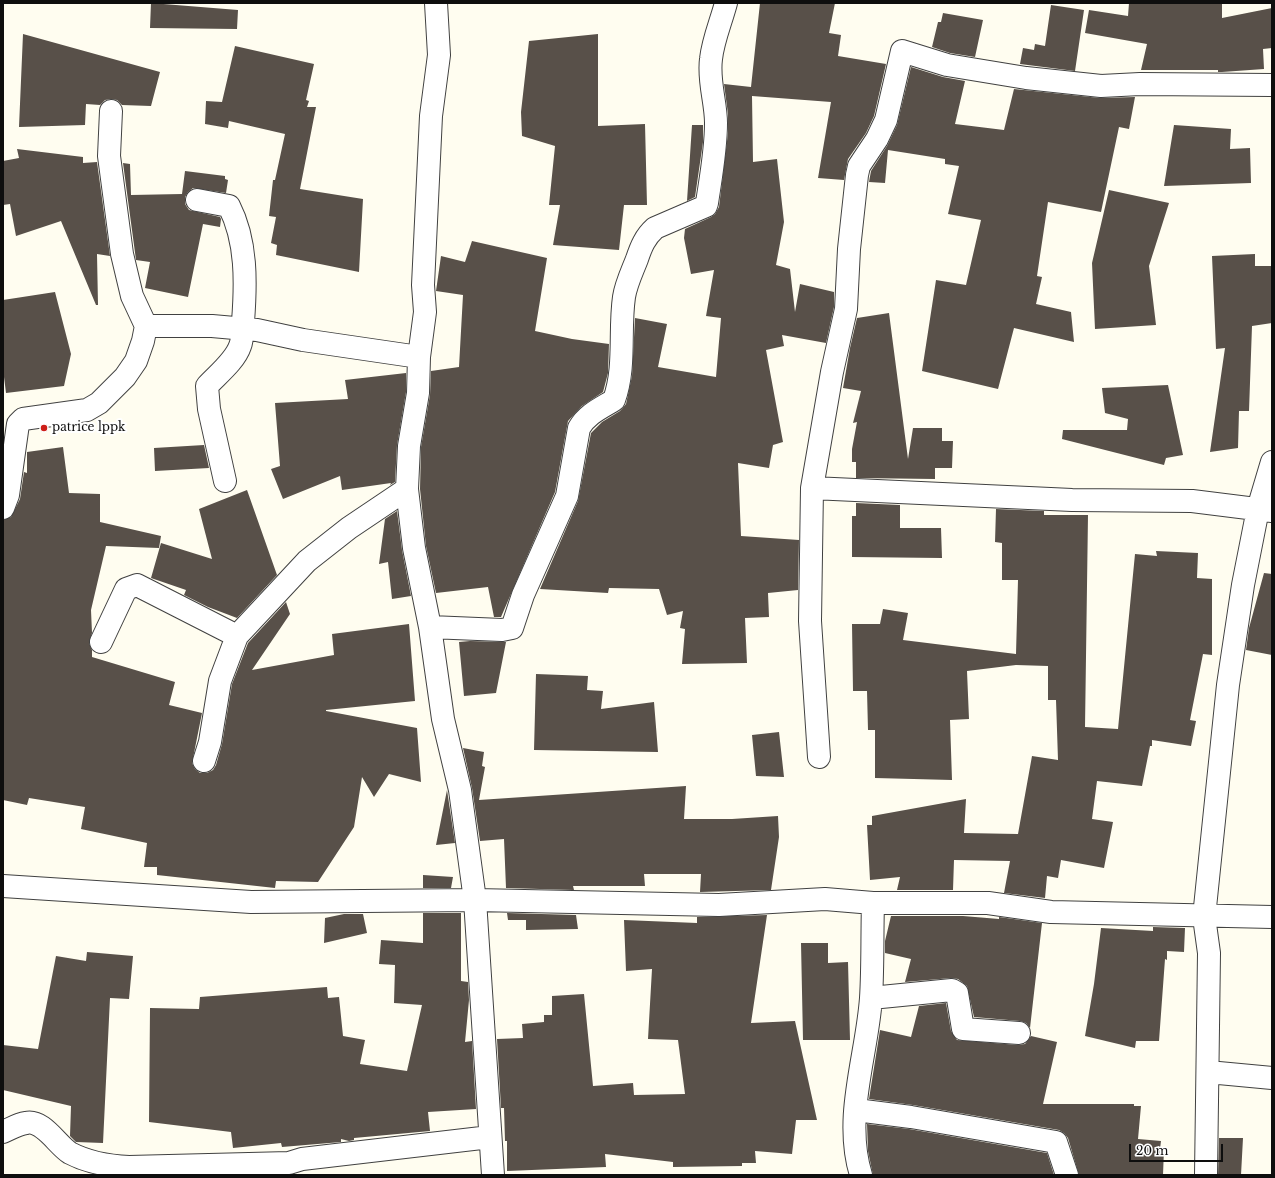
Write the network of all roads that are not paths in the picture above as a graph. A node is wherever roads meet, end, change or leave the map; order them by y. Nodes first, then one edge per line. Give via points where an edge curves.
1 (436, 3) edge
2 (726, 3) edge
3 (1272, 84) edge
4 (111, 111) dead end
5 (197, 200) dead end
6 (146, 326) junction
7 (242, 329) junction
8 (419, 358) junction
9 (1272, 462) edge
10 (225, 481) dead end
11 (812, 488) junction
12 (407, 489) junction
13 (3, 508) edge
14 (1265, 510) edge
15 (430, 627) junction
16 (238, 636) junction
17 (102, 642) dead end
18 (819, 757) dead end
19 (204, 760) dead end
20 (3, 886) edge
21 (475, 900) junction
22 (873, 903) junction
23 (1204, 917) junction
24 (1272, 917) edge
25 (871, 998) junction
26 (1019, 1033) dead end
27 (1208, 1072) junction
28 (1272, 1078) edge
29 (856, 1110) junction
30 (3, 1132) edge
31 (490, 1137) junction
32 (288, 1169) edge
33 (493, 1175) edge
34 (861, 1175) edge
35 (1067, 1175) edge
36 (1206, 1175) edge

1 - 8 street via 439,55 431,116 423,285 425,312
2 - 15 street via 711,61 716,145 706,206 655,228 643,242 626,285 620,384 614,400 594,412 579,428 567,496 523,595 512,628 502,630
3 - 11 street via 1101,86 1026,78 947,65 902,51 886,120 859,166 857,175 847,270 846,309
4 - 6 street via 109,156 122,254 132,296
5 - 7 street via 229,206 237,221 244,259
6 - 7 street via 212,326
6 - 13 street via 136,361 125,377 99,403 87,410 24,419 18,424 8,495
7 - 8 street
7 - 10 street via 240,346 207,386 209,409
8 - 12 street via 418,393 409,446
9 - 14 street
11 - 14 street via 1072,500 1192,501
11 - 18 street via 810,621
12 - 15 street via 414,548
12 - 16 street via 348,528 307,561
14 - 23 street via 1244,585 1228,684
15 - 21 street via 443,719 460,790
16 - 17 street via 137,585 126,589
16 - 19 street via 220,681 210,742
20 - 21 street via 251,902
21 - 22 street via 718,905 825,899
21 - 31 street
22 - 23 street via 988,903 1051,912
22 - 25 street
23 - 24 street
23 - 27 street via 1210,953
25 - 26 street via 952,990 957,993 963,1029
25 - 29 street
27 - 28 street
27 - 36 street
29 - 34 street via 855,1156
29 - 35 street via 1056,1142
30 - 32 street via 27,1122 40,1126 69,1152 105,1165
31 - 32 street via 318,1157
31 - 33 street

